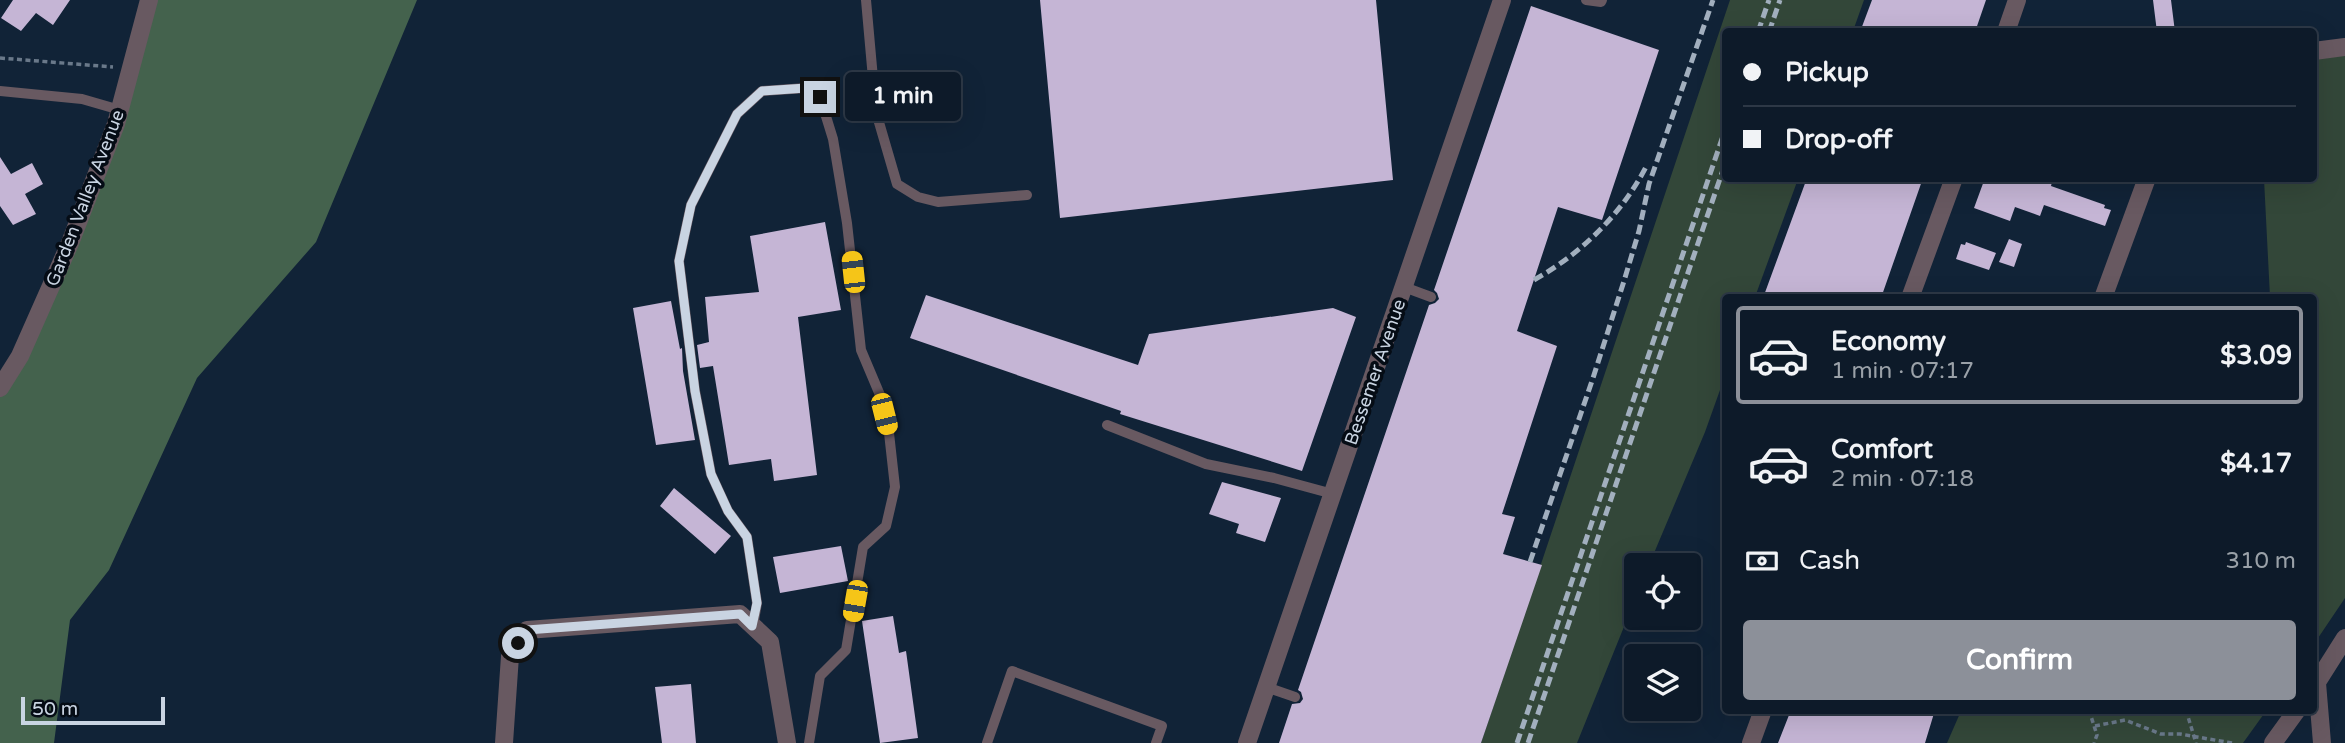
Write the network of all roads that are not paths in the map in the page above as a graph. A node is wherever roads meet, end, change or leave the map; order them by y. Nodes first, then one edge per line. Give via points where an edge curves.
1 (149, 0) edge
2 (866, 0) edge
3 (1502, 0) edge
4 (1586, 0) edge
5 (1602, 0) edge
6 (2017, 0) edge
7 (2007, 28) edge
8 (2345, 47) edge
9 (2317, 51) edge
10 (0, 91) edge
11 (120, 110) junction
12 (1953, 182) edge
13 (2146, 182) edge
14 (1027, 195) dead end
15 (1404, 287) junction
16 (1911, 294) edge
17 (2105, 294) edge
18 (1432, 297) dead end
19 (2, 380) edge
20 (1107, 425) dead end
21 (1333, 494) junction
22 (752, 626) junction
23 (2345, 638) edge
24 (2317, 682) edge
25 (1266, 687) junction
26 (1295, 697) dead end
27 (2317, 702) edge
28 (1762, 714) edge
29 (2294, 714) edge
30 (505, 743) edge
31 (787, 743) edge
32 (809, 743) edge
33 (987, 743) edge
34 (1156, 743) edge
35 (1247, 743) edge
36 (1751, 743) edge
37 (2273, 743) edge
38 (2322, 743) edge

1 - 11 street, Garden Valley Avenue
2 - 14 lane via 876,111 897,184 938,202
3 - 15 street, Bessemer Avenue
4 - 5 lane
6 - 7 street
8 - 9 street
10 - 11 lane via 82,99
11 - 19 street, Garden Valley Avenue via 70,243 20,356
12 - 16 street
13 - 17 street
15 - 18 lane
15 - 21 street, Bessemer Avenue
20 - 21 lane via 1206,464
21 - 25 street, Bessemer Avenue
22 - 30 street via 740,614 527,630 510,656
22 - 31 street via 770,642
22 - 32 lane via 757,603 747,537 728,511 711,474 679,261 691,205 737,114 762,91 806,88 820,97 833,139 848,223 861,350 880,395 895,487 886,526 863,547 846,650 820,676
23 - 24 street
25 - 26 lane
25 - 35 street, Bessemer Avenue
27 - 38 street
28 - 36 street
29 - 37 street
33 - 34 lane via 1012,671 1162,726

